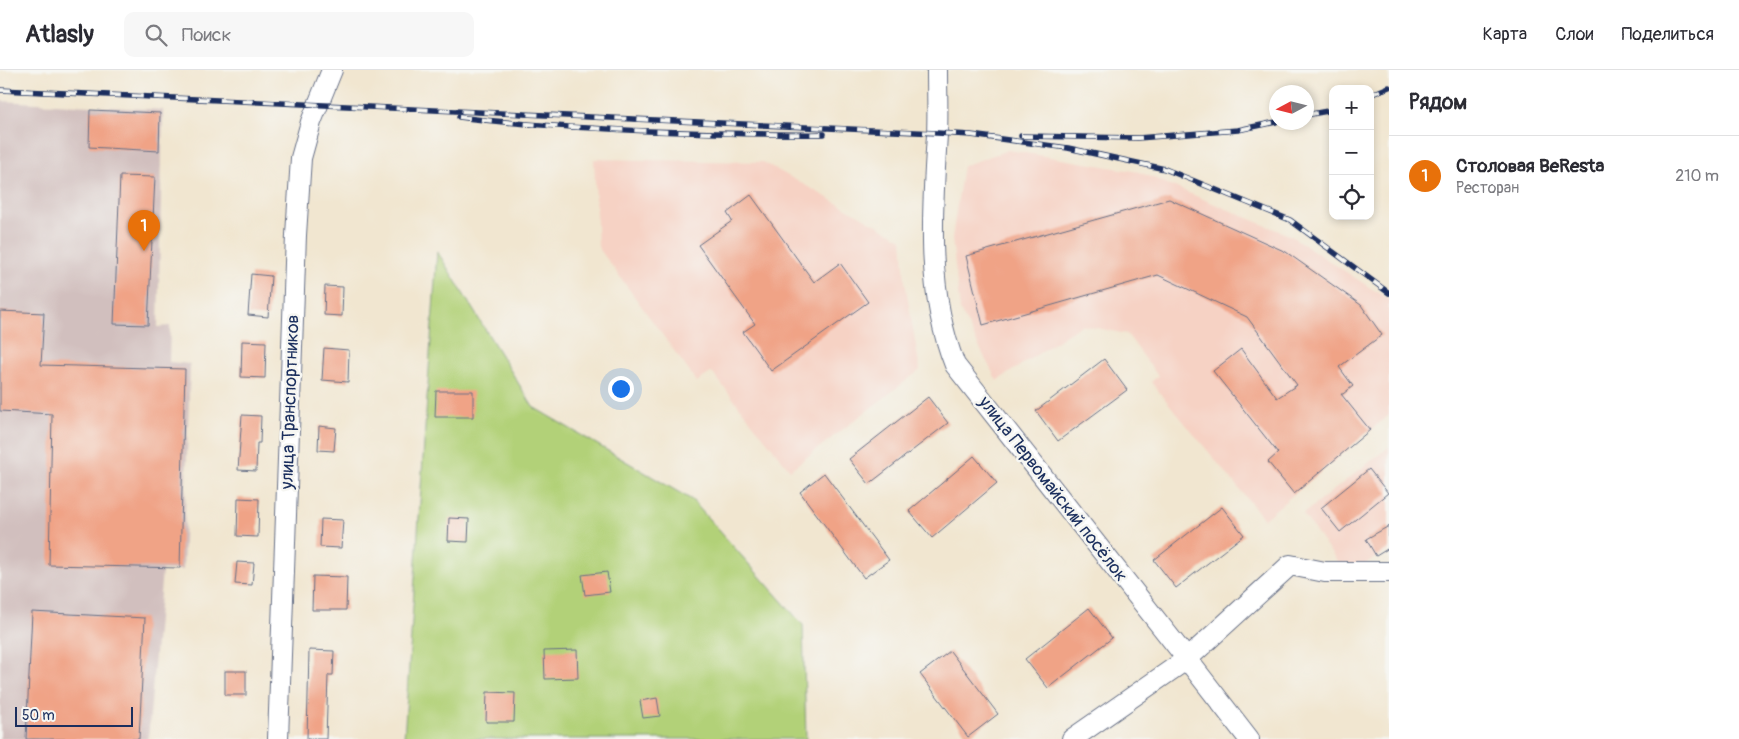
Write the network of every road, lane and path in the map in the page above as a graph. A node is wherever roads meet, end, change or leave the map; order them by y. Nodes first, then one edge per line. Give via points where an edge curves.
1 (332, 70) edge
2 (938, 70) edge
3 (1389, 572) edge
4 (1187, 659) junction
5 (278, 739) edge
6 (1072, 739) edge
7 (1249, 739) edge

1 - 5 street, улица Транспортников via 301,158
2 - 4 street, улица Первомайский посёлок via 933,252 939,310 955,365
3 - 4 street via 1325,572 1290,565
4 - 6 street
4 - 7 street, улица Первомайский посёлок

